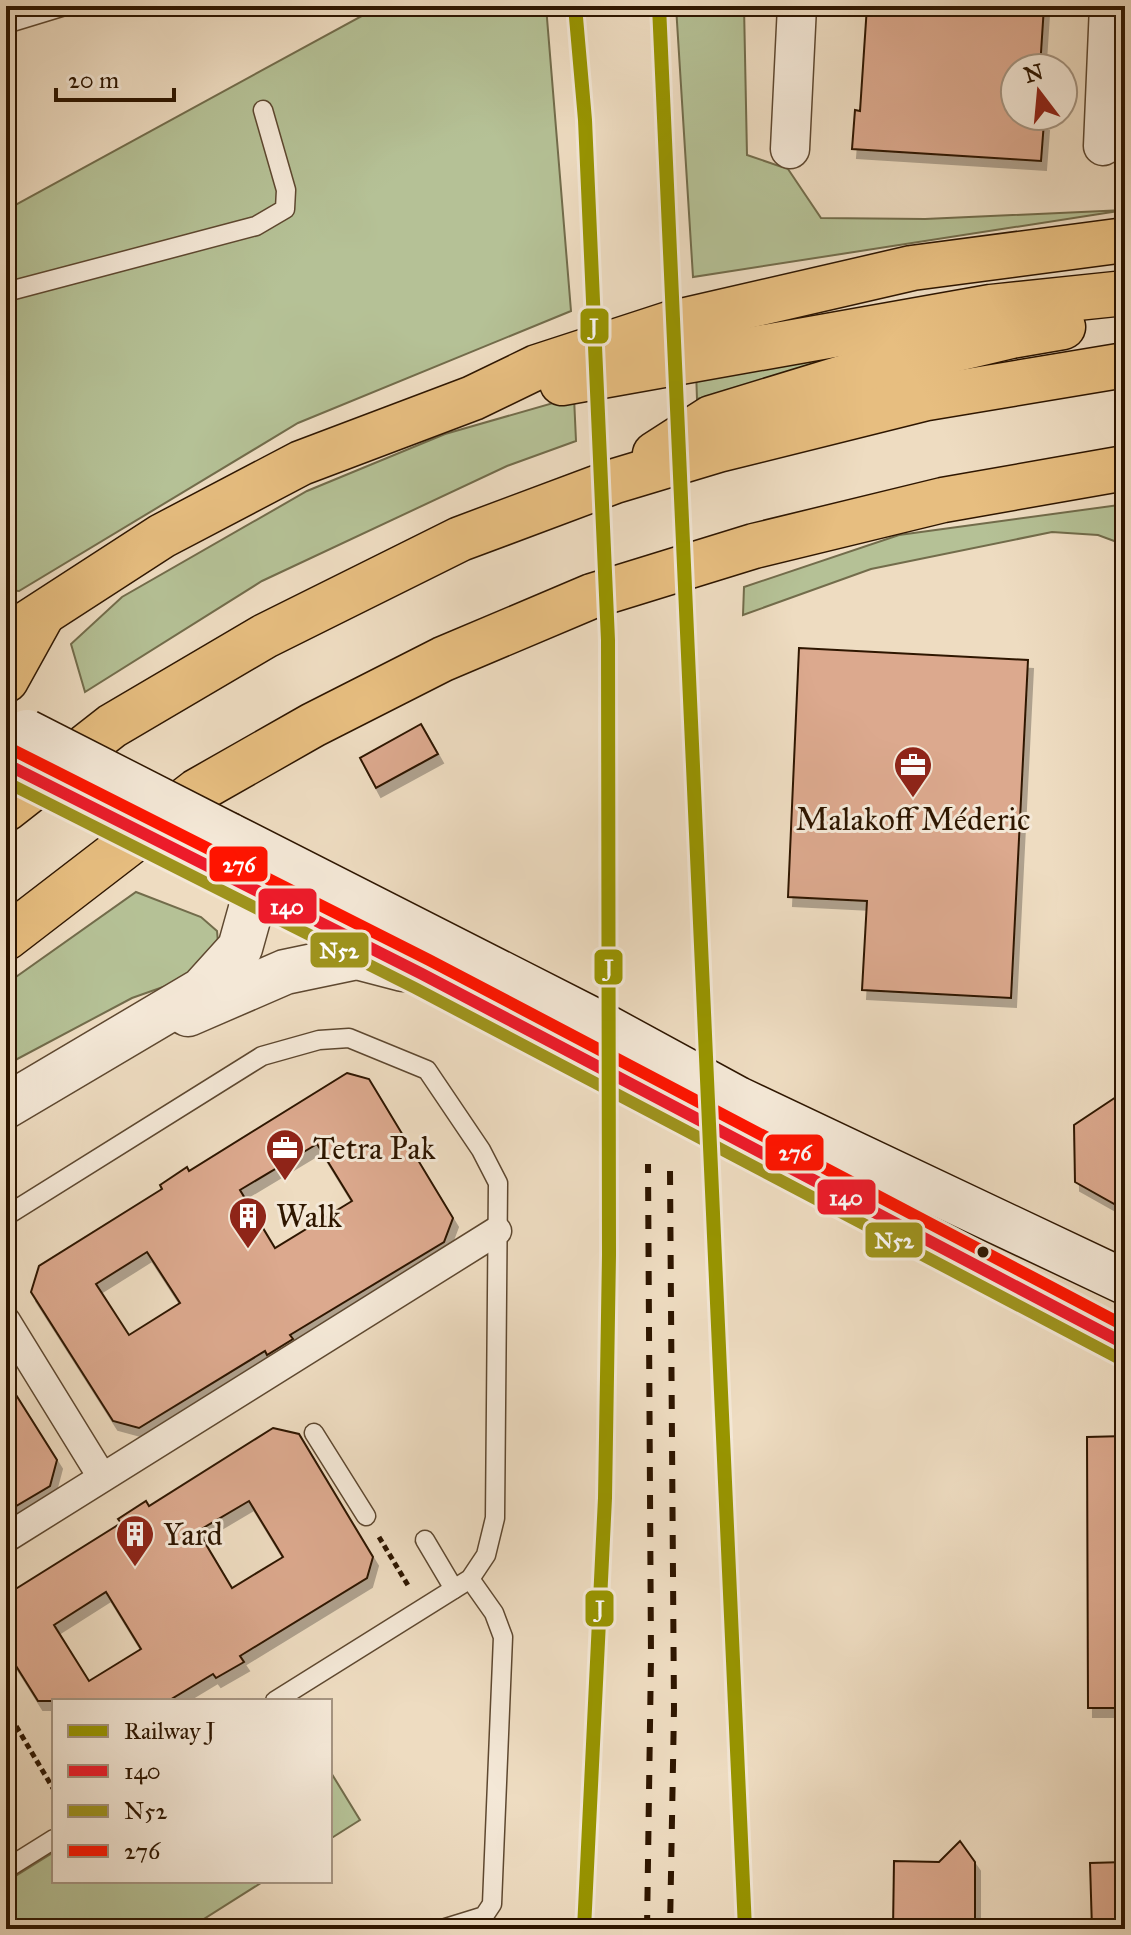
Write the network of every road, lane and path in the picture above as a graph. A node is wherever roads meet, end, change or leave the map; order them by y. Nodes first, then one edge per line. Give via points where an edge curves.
1 (65, 6) edge
2 (797, 6) edge
3 (1109, 6) edge
4 (6, 24) edge
5 (263, 110) dead end
6 (1103, 146) dead end
7 (790, 149) dead end
8 (1125, 240) edge
9 (6, 292) edge
10 (1125, 293) edge
11 (1125, 317) edge
12 (1125, 365) edge
13 (473, 398) junction
14 (1125, 468) edge
15 (615, 481) junction
16 (24, 626) edge
17 (6, 680) edge
18 (13, 741) edge
19 (6, 809) edge
20 (250, 860) junction
21 (6, 938) edge
22 (422, 974) junction
23 (90, 1057) junction
24 (6, 1106) edge
25 (6, 1216) edge
26 (497, 1231) junction
27 (1125, 1282) edge
28 (6, 1321) edge
29 (1125, 1344) edge
30 (314, 1433) dead end
31 (102, 1477) junction
32 (366, 1516) joint
33 (6, 1538) edge
34 (425, 1540) dead end
35 (462, 1584) junction
36 (423, 1609) junction
37 (278, 1699) edge
38 (6, 1709) edge
39 (52, 1787) edge
40 (52, 1840) edge
41 (6, 1869) edge
42 (442, 1929) edge

1 - 4 lane
2 - 7 street
3 - 6 street
5 - 9 lane via 286,190 285,209 256,226
8 - 13 highway via 912,268 669,324 537,367
10 - 13 highway via 991,307
11 - 15 highway via 1011,336 883,366 711,418
12 - 15 highway via 927,398
13 - 16 highway via 301,463 162,536
14 - 21 highway via 943,500 798,536 579,602 443,659 197,791
15 - 19 highway via 460,539 265,636 112,726
16 - 17 highway
18 - 20 main road, bridge
18 - 20 main road, bridge via 191,858
20 - 22 main road
20 - 23 main road via 240,948 202,990
20 - 27 main road via 593,1020 738,1099
22 - 23 main road via 357,957 285,972
22 - 29 main road
23 - 24 main road
25 - 26 lane via 262,1056 319,1040 349,1038 427,1070 498,1183
26 - 31 street
26 - 35 lane via 495,1518 486,1555
28 - 31 street
30 - 32 lane
31 - 33 street
32 - 36 path
34 - 35 lane
35 - 36 lane
35 - 42 lane via 494,1613 503,1637 492,1904 484,1916
36 - 37 lane
38 - 39 path
40 - 41 lane

